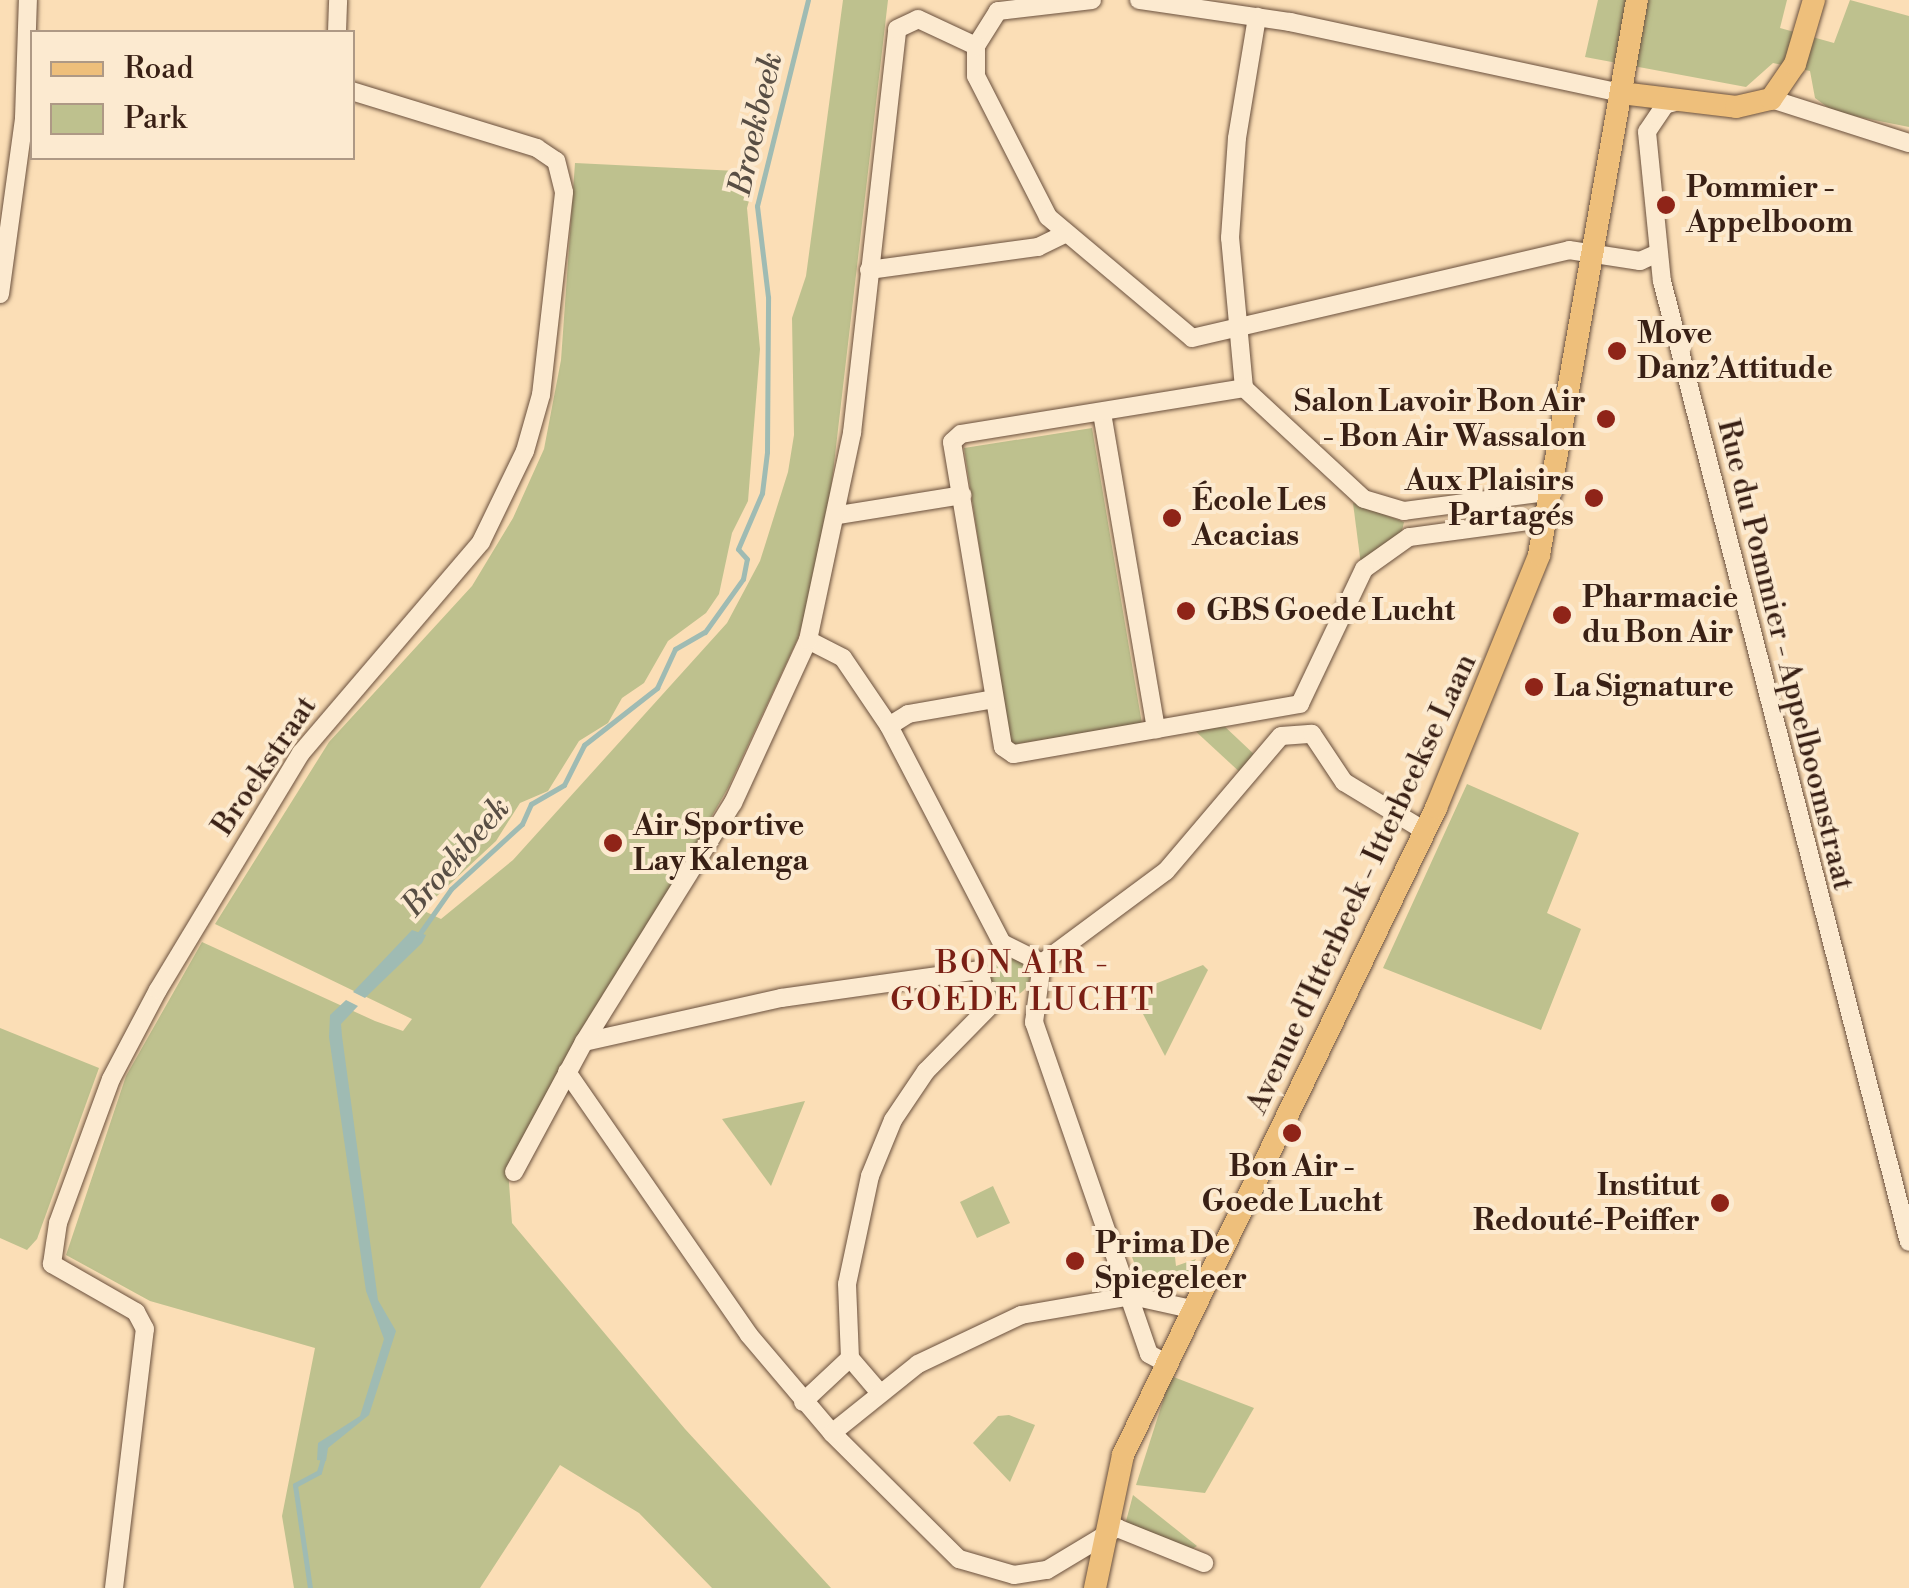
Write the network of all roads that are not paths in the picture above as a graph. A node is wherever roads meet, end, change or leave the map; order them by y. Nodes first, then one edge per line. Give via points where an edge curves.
1 (28, 0) edge
2 (338, 0) edge
3 (1092, 0) edge
4 (1139, 0) edge
5 (1637, 0) edge
6 (1814, 0) edge
7 (1257, 16) junction
8 (337, 30) edge
9 (976, 46) junction
10 (355, 93) edge
11 (1621, 93) junction
12 (1687, 98) junction
13 (1771, 99) junction
14 (1909, 143) edge
15 (1064, 236) junction
16 (1658, 253) junction
17 (1594, 254) junction
18 (870, 270) junction
19 (0, 294) edge
20 (1240, 330) junction
21 (1244, 388) junction
22 (1102, 413) junction
23 (1554, 491) junction
24 (962, 495) junction
25 (839, 515) junction
26 (1547, 525) junction
27 (808, 640) junction
28 (994, 699) junction
29 (890, 726) junction
30 (1156, 729) junction
31 (1425, 830) junction
32 (1046, 960) junction
33 (584, 1042) junction
34 (567, 1072) junction
35 (514, 1172) dead end
36 (1909, 1242) edge
37 (1132, 1296) junction
38 (1191, 1309) junction
39 (850, 1358) junction
40 (1164, 1362) junction
41 (879, 1392) junction
42 (804, 1402) junction
43 (832, 1433) junction
44 (1110, 1530) junction
45 (1204, 1563) dead end
46 (1050, 1579) edge
47 (114, 1588) edge
48 (1098, 1588) edge

1 - 19 street via 24,118
2 - 8 street
3 - 9 street via 1003,8
4 - 7 street
5 - 11 main road, Avenue d'Itterbeek - Itterbeekse Laan
6 - 13 main road via 1790,76
7 - 11 street
7 - 20 street via 1237,138 1230,238
9 - 15 street via 976,76 1010,150
9 - 18 street via 918,19 897,29
10 - 47 street, Broekstraat via 538,148 556,161 564,192 541,396 526,452 481,542 301,752 158,990 111,1078 58,1223 52,1264 136,1312 144,1329
11 - 12 main road
11 - 17 main road, Avenue d'Itterbeek - Itterbeekse Laan
12 - 13 main road via 1736,107
12 - 16 street, Rue du Pommier - Appelboomstraat via 1665,106 1647,132
13 - 14 street
15 - 18 street via 1038,247
15 - 20 street via 1192,338
16 - 17 street via 1640,261
16 - 36 street, Rue du Pommier - Appelboomstraat
17 - 20 street via 1569,250
17 - 23 main road, Avenue d'Itterbeek - Itterbeekse Laan
18 - 25 street
20 - 21 street
21 - 22 street
21 - 23 street via 1351,493 1404,511
22 - 24 street via 955,436
22 - 30 street
23 - 26 main road, Avenue d'Itterbeek - Itterbeekse Laan
24 - 25 street
24 - 28 street
25 - 27 street
26 - 30 street via 1528,521 1409,537 1357,581 1300,704
26 - 31 main road, Avenue d'Itterbeek - Itterbeekse Laan via 1504,652
27 - 29 street via 843,658
27 - 33 street via 733,803
28 - 29 street via 908,714
28 - 30 street via 1002,747 1013,754
29 - 32 street via 999,938 1007,948
31 - 32 street via 1354,790 1312,734 1281,736 1166,871
31 - 38 main road, Avenue d'Itterbeek - Itterbeekse Laan
32 - 37 street via 1034,1022
33 - 34 street
33 - 39 street via 781,998 978,970 991,1001 926,1071 893,1120 870,1176 847,1284
34 - 35 street
34 - 42 street via 708,1282
37 - 38 street
37 - 40 street via 1149,1354
37 - 41 street via 1021,1315 952,1345
38 - 40 main road, Avenue d'Itterbeek - Itterbeekse Laan
39 - 41 street
39 - 42 street
40 - 44 main road, Avenue d'Itterbeek - Itterbeekse Laan via 1132,1441
41 - 43 street
42 - 43 street
43 - 46 street via 959,1560
44 - 45 street
44 - 46 street
44 - 48 main road, Avenue d'Itterbeek - Itterbeekse Laan

